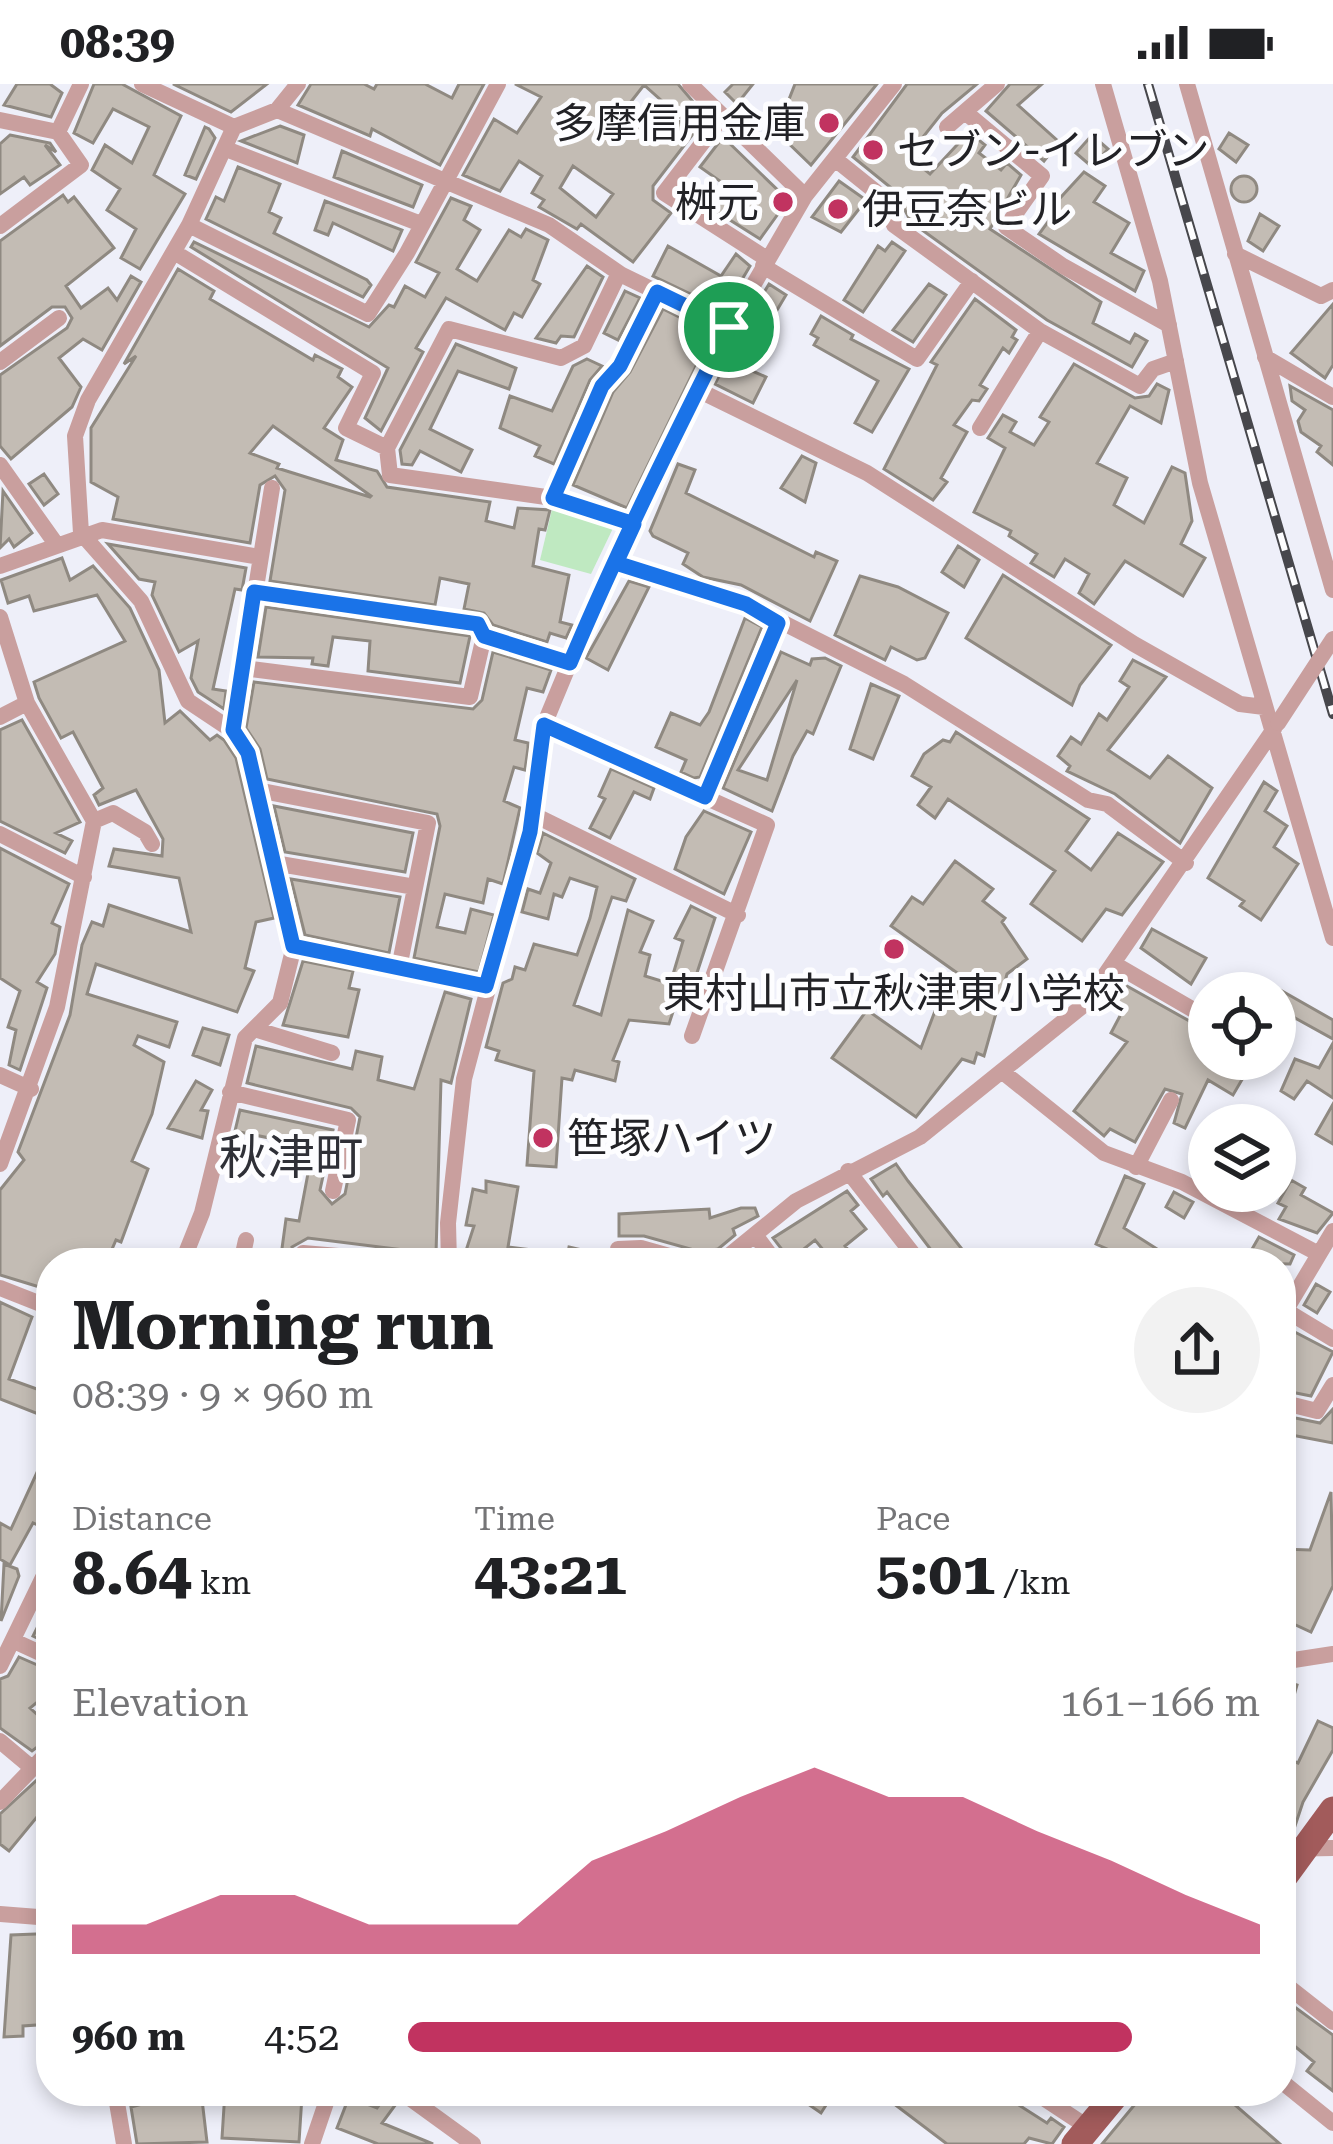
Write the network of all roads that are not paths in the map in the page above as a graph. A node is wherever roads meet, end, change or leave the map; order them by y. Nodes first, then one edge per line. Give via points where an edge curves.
1 (81, 84) edge
2 (298, 84) edge
3 (498, 84) edge
4 (690, 84) edge
5 (997, 84) edge
6 (1103, 84) edge
7 (1187, 84) edge
8 (893, 85) edge
9 (154, 87) edge
10 (277, 110) junction
11 (965, 112) junction
12 (723, 116) junction
13 (0, 119) edge
14 (234, 127) junction
15 (947, 127) dead end
16 (58, 132) junction
17 (226, 149) junction
18 (835, 159) junction
19 (443, 180) junction
20 (805, 196) junction
21 (421, 224) junction
22 (190, 225) junction
23 (0, 226) edge
24 (174, 252) junction
25 (1235, 254) junction
26 (765, 262) junction
27 (620, 274) junction
28 (972, 281) junction
29 (1333, 290) edge
30 (657, 292) junction
31 (59, 317) dead end
32 (1169, 325) junction
33 (729, 327) junction
34 (1040, 331) junction
35 (1265, 357) junction
36 (1176, 361) junction
37 (0, 362) edge
38 (698, 390) junction
39 (1333, 397) edge
40 (980, 428) dead end
41 (387, 448) junction
42 (0, 465) edge
43 (272, 488) dead end
44 (553, 498) junction
45 (634, 524) junction
46 (80, 533) junction
47 (56, 544) junction
48 (259, 557) junction
49 (616, 563) junction
50 (0, 566) edge
51 (1333, 590) edge
52 (254, 592) junction
53 (0, 617) edge
54 (778, 623) junction
55 (484, 636) junction
56 (1333, 639) edge
57 (570, 663) junction
58 (243, 668) junction
59 (27, 703) junction
60 (1264, 707) junction
61 (0, 717) edge
62 (544, 725) junction
63 (1275, 728) junction
64 (233, 730) junction
65 (257, 790) junction
66 (705, 797) junction
67 (532, 814) junction
68 (94, 821) junction
69 (0, 834) edge
70 (152, 844) dead end
71 (274, 862) junction
72 (1186, 863) junction
73 (84, 877) junction
74 (415, 887) junction
75 (738, 915) junction
76 (1333, 938) edge
77 (293, 946) junction
78 (1116, 965) junction
79 (399, 968) junction
80 (486, 986) junction
81 (1188, 1007) edge
82 (254, 1028) junction
83 (692, 1036) dead end
84 (332, 1053) dead end
85 (1004, 1073) junction
86 (0, 1075) edge
87 (32, 1089) junction
88 (230, 1092) junction
89 (1171, 1100) dead end
90 (0, 1164) edge
91 (1136, 1167) junction
92 (848, 1171) junction
93 (340, 1183) dead end
94 (1333, 1231) edge
95 (756, 1236) junction
96 (246, 1240) dead end
97 (188, 1248) edge
98 (244, 1248) edge
99 (449, 1248) edge
100 (740, 1248) edge
101 (765, 1248) edge
102 (908, 1248) edge
103 (1319, 1254) junction
104 (0, 1288) edge
105 (1296, 1292) edge
106 (36, 1302) edge
107 (1296, 1320) edge
108 (1333, 1339) edge
109 (1333, 1385) edge
110 (1296, 1406) edge
111 (36, 1593) edge
112 (14, 1641) junction
113 (36, 1651) edge
114 (1333, 1654) edge
115 (1296, 1660) edge
116 (1, 1664) edge
117 (0, 1741) edge
118 (36, 1764) edge
119 (32, 1768) junction
120 (0, 1802) edge
121 (1333, 1810) edge
122 (1307, 1848) edge
123 (0, 1914) edge
124 (36, 1917) edge
125 (1296, 1994) edge
126 (1333, 2022) edge
127 (1296, 2091) edge
128 (117, 2106) edge
129 (325, 2106) edge
130 (420, 2106) edge
131 (1049, 2106) edge
132 (1106, 2106) edge
133 (1329, 2113) edge
134 (1082, 2136) edge
135 (124, 2144) edge
136 (312, 2144) edge
137 (472, 2144) edge

1 - 16 street
2 - 10 street
3 - 19 street
4 - 12 street
5 - 11 street
6 - 32 street
7 - 25 street
8 - 18 street
9 - 14 street
10 - 14 street
10 - 19 street
11 - 15 street
11 - 32 street via 1042,176 1006,227
12 - 20 street
12 - 26 street via 664,193
13 - 16 street
14 - 17 street
16 - 23 street via 81,165
17 - 21 street
17 - 22 street
18 - 20 street
18 - 28 street via 886,200 894,225
19 - 21 street
19 - 27 street via 549,225
20 - 26 street
21 - 22 street via 368,314
22 - 24 street
24 - 41 street via 373,373 346,428
24 - 46 street via 75,436
25 - 29 street via 1321,296
25 - 35 street
26 - 28 street via 917,359
26 - 33 street
27 - 30 street
27 - 41 street via 584,346 561,358 449,329
28 - 34 street
30 - 33 street
30 - 44 street via 602,386
31 - 37 street
32 - 36 street
33 - 38 street
34 - 36 street via 1140,386 1153,369
34 - 40 street
35 - 39 street
35 - 51 street
36 - 60 street via 1200,483
38 - 45 street
38 - 60 street via 867,473 1134,644 1240,704
41 - 44 street via 390,475
42 - 47 street
43 - 48 street
44 - 45 street
45 - 49 street
46 - 47 street
46 - 48 street
46 - 64 street via 141,601 188,700
47 - 50 street
48 - 52 street
49 - 54 street via 746,604
49 - 57 street
52 - 55 street via 478,624
52 - 58 street
53 - 59 street
54 - 66 street
54 - 72 street via 904,685 1088,800 1107,804
55 - 57 street
55 - 58 street via 470,697
56 - 63 street, bridge
57 - 62 street
58 - 64 street
59 - 61 street
59 - 68 street
60 - 63 street
62 - 66 street
62 - 67 street
63 - 72 street
63 - 76 street
64 - 65 street
65 - 71 street
65 - 74 street via 428,824
66 - 75 street via 767,825
67 - 75 street
67 - 80 street
68 - 70 street via 113,813
68 - 73 street
69 - 73 street
71 - 74 street
71 - 77 street
72 - 78 street
73 - 87 street
74 - 79 street
75 - 83 street
77 - 79 street
77 - 82 street via 280,1003
78 - 81 street
78 - 85 street via 1085,1004
79 - 80 street
80 - 99 street via 464,1079
82 - 84 street
82 - 88 street
85 - 91 street via 1104,1154
85 - 92 street via 920,1137
86 - 87 street
87 - 90 street
88 - 93 street via 309,1102 348,1120
88 - 97 street
89 - 91 street
91 - 103 street via 1182,1182
92 - 95 street
92 - 102 street
94 - 103 street
95 - 100 street
95 - 101 street
96 - 98 street
103 - 105 street
104 - 106 street
107 - 108 street
109 - 110 street via 1317,1411
111 - 112 street
112 - 113 street
112 - 116 street
114 - 115 street
117 - 119 street
118 - 119 street
119 - 120 street
121 - 122 main road
123 - 124 street
125 - 126 street
127 - 133 street
128 - 135 street
129 - 136 street
130 - 137 street
131 - 134 street
132 - 134 main road

